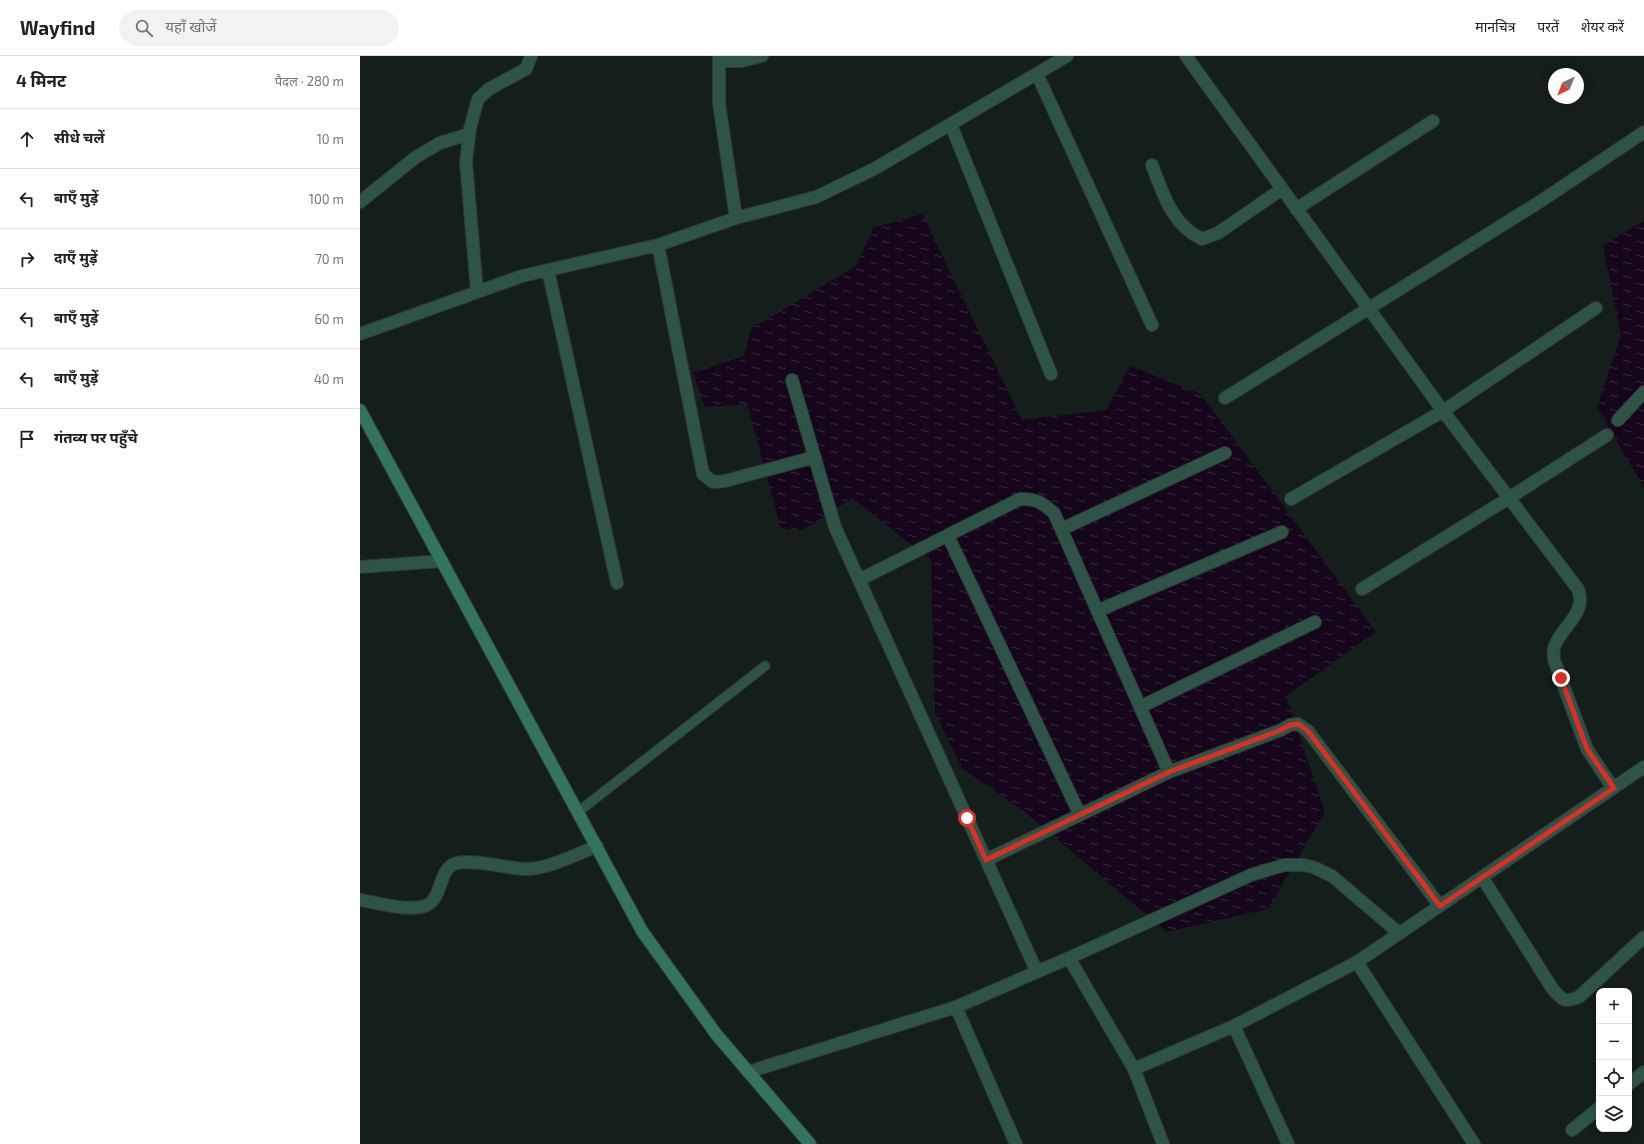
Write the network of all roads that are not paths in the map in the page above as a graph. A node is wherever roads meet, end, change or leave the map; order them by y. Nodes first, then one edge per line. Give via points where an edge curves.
1 (531, 56) edge
2 (762, 56) edge
3 (1067, 56) edge
4 (1186, 56) edge
5 (719, 59) edge
6 (1037, 74) junction
7 (1433, 121) dead end
8 (951, 125) junction
9 (1644, 132) edge
10 (469, 134) junction
11 (1152, 165) dead end
12 (1282, 189) junction
13 (360, 202) edge
14 (1296, 209) junction
15 (736, 218) junction
16 (658, 245) junction
17 (548, 270) junction
18 (477, 292) junction
19 (1596, 308) dead end
20 (1369, 309) junction
21 (1152, 325) dead end
22 (360, 334) edge
23 (1051, 374) dead end
24 (792, 380) dead end
25 (1643, 395) edge
26 (1225, 398) dead end
27 (360, 410) edge
28 (1443, 411) junction
29 (1618, 420) dead end
30 (1607, 435) dead end
31 (1225, 452) dead end
32 (815, 458) junction
33 (1509, 498) junction
34 (1291, 499) dead end
35 (1062, 529) junction
36 (1282, 532) dead end
37 (948, 536) junction
38 (442, 561) junction
39 (360, 567) edge
40 (859, 580) junction
41 (617, 582) dead end
42 (1362, 589) dead end
43 (1098, 611) junction
44 (1315, 622) dead end
45 (765, 666) dead end
46 (1140, 707) junction
47 (1644, 767) edge
48 (1169, 772) junction
49 (1614, 788) junction
50 (578, 812) junction
51 (1080, 815) junction
52 (597, 846) junction
53 (986, 860) junction
54 (1482, 877) junction
55 (360, 900) edge
56 (1440, 906) junction
57 (1399, 933) junction
58 (1644, 937) edge
59 (1069, 958) junction
60 (1357, 962) junction
61 (1037, 972) junction
62 (956, 1007) junction
63 (1234, 1026) junction
64 (1134, 1069) junction
65 (748, 1072) junction
66 (1644, 1072) edge
67 (1632, 1082) edge
68 (1596, 1110) edge
69 (1572, 1130) dead end
70 (810, 1144) edge
71 (1016, 1144) edge
72 (1163, 1144) edge
73 (1288, 1144) edge
74 (1474, 1144) edge

1 - 10 street via 526,69 489,89 478,99
2 - 5 street via 742,61
3 - 6 street
4 - 12 street
5 - 15 street via 719,103
6 - 8 street
6 - 21 street
7 - 14 street
8 - 15 street via 874,169 816,197
8 - 23 street
9 - 20 street via 1541,201
10 - 13 street via 440,144 416,157
10 - 18 street via 466,162
11 - 12 street via 1168,208 1192,235 1202,239 1218,234
12 - 14 street
14 - 20 street
15 - 16 street
16 - 17 street
16 - 32 street via 703,474 713,482 725,482
17 - 18 street
17 - 41 street
18 - 22 street
19 - 28 street
20 - 26 street
20 - 28 street
24 - 32 street
25 - 29 street
27 - 38 street
28 - 33 street
28 - 34 street
30 - 33 street
31 - 35 street
32 - 40 street via 835,527
33 - 42 street
33 - 49 street via 1578,589 1581,597 1579,607 1554,648 1554,660 1587,749
35 - 37 street via 1054,513 1042,502 1020,499
35 - 43 street
36 - 43 street
37 - 40 street
37 - 51 street
38 - 39 street
38 - 50 street
40 - 53 street
43 - 46 street
44 - 46 street
45 - 50 lane
46 - 48 street
47 - 49 street
48 - 51 street
48 - 56 street via 1298,724 1308,731
49 - 54 street
50 - 52 street
51 - 53 street
52 - 55 street via 549,865 528,869 456,863 444,874 437,895 422,907 409,908
52 - 65 street via 642,931 716,1034
53 - 61 street
54 - 56 street
54 - 58 street via 1561,999 1568,1001 1579,997
56 - 57 street
57 - 59 street via 1332,876 1313,867 1284,865 1251,875
57 - 60 street
59 - 61 street
59 - 64 street
60 - 63 street
60 - 74 street
61 - 62 street
62 - 65 street
62 - 71 street
63 - 64 street
63 - 73 street
64 - 72 street
65 - 70 street
66 - 67 street
68 - 69 street

